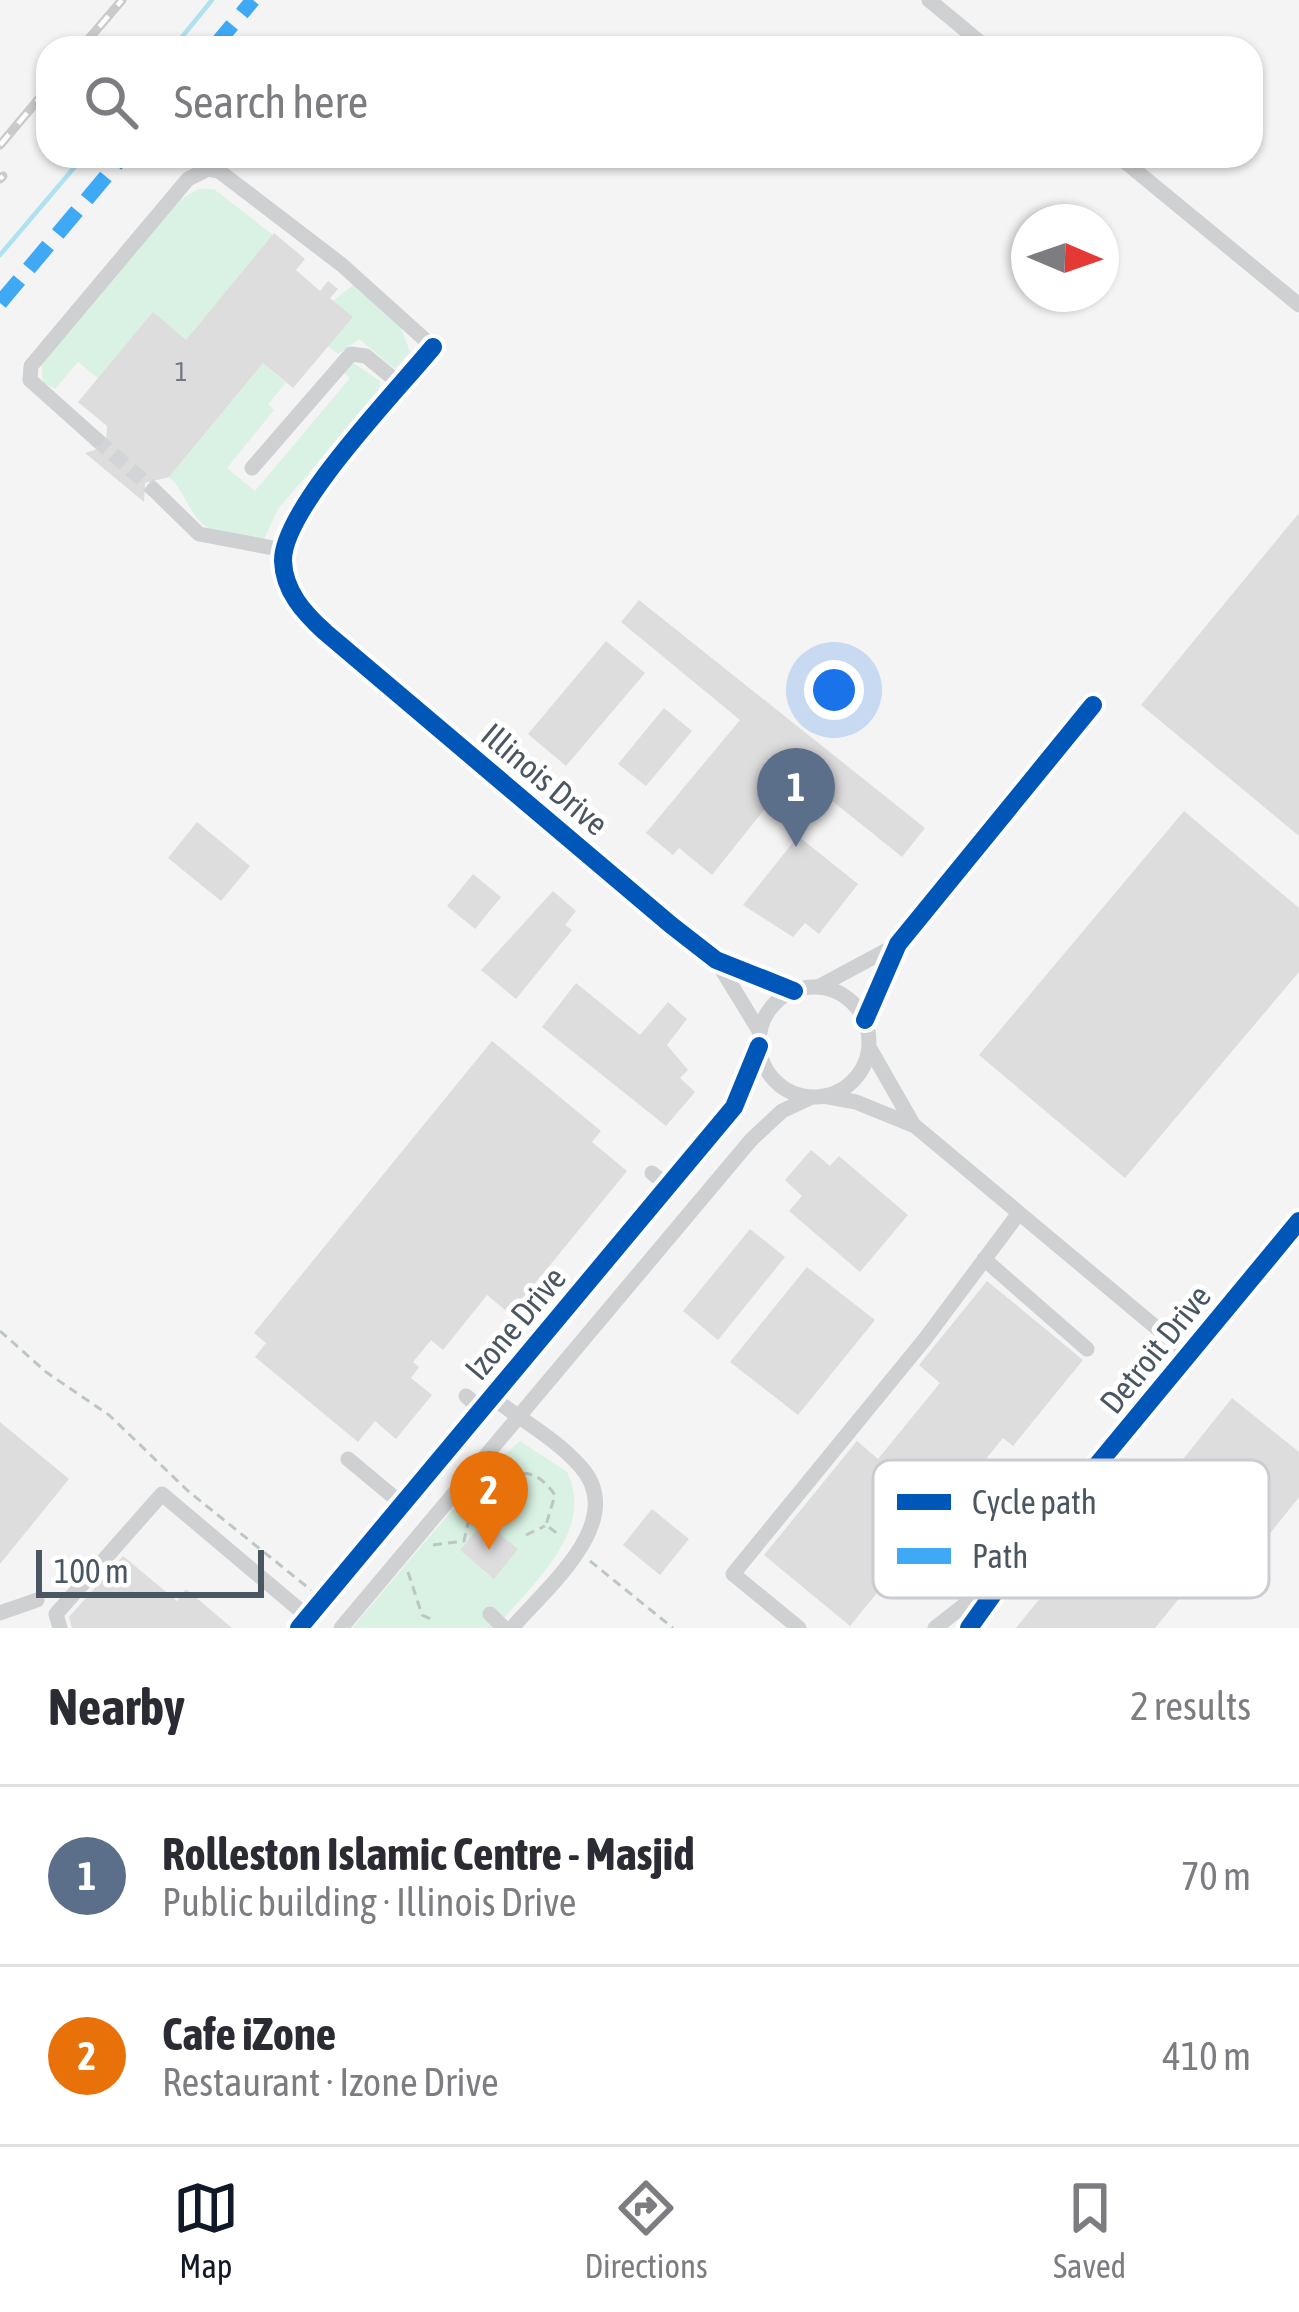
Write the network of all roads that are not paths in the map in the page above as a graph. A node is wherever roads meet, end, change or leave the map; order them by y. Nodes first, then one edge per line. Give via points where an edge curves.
1 (929, 0) edge
2 (972, 36) edge
3 (1133, 168) edge
4 (1299, 305) edge
5 (401, 386) junction
6 (96, 440) tunnel mouth
7 (252, 468) dead end
8 (154, 490) tunnel mouth
9 (284, 550) junction
10 (1093, 705) dead end
11 (898, 944) junction
12 (716, 960) junction
13 (818, 987) junction
14 (794, 991) junction
15 (865, 1020) junction
16 (760, 1039) junction
17 (869, 1047) junction
18 (817, 1097) junction
19 (915, 1126) junction
20 (652, 1173) dead end
21 (668, 1186) junction
22 (1019, 1213) junction
23 (1299, 1221) edge
24 (984, 1259) junction
25 (515, 1336) dead end
26 (1087, 1349) dead end
27 (531, 1351) junction
28 (1190, 1355) junction
29 (466, 1396) dead end
30 (487, 1404) junction
31 (518, 1418) junction
32 (348, 1459) dead end
33 (1102, 1460) edge
34 (402, 1504) junction
35 (973, 1598) edge
36 (990, 1598) edge
37 (37, 1600) dead end
38 (0, 1613) edge
39 (490, 1614) dead end
40 (303, 1623) edge
41 (60, 1628) edge
42 (341, 1628) edge
43 (508, 1628) edge
44 (799, 1628) edge
45 (934, 1628) edge
46 (969, 1628) edge

1 - 2 street
3 - 4 street
5 - 6 street via 434,347 342,266 208,169 188,179 32,367 38,390
5 - 7 street via 366,356 350,354
5 - 9 street via 298,512
8 - 9 street via 200,534
9 - 12 street, Illinois Drive via 286,578 323,631
10 - 11 street via 916,909
11 - 13 street
11 - 15 street
12 - 14 street, Illinois Drive
12 - 16 street, Illinois Drive
13 - 14 street
13 - 15 street via 846,997
14 - 16 street via 766,1015
15 - 17 street
16 - 18 street via 771,1076
16 - 21 street, Izone Drive via 734,1107
17 - 18 street via 854,1079
17 - 19 street
18 - 19 street
18 - 31 street, Izone Drive via 782,1111 751,1140
19 - 22 street
20 - 21 street
21 - 27 street, Izone Drive
22 - 24 street
22 - 28 street
23 - 28 street, Detroit Drive
24 - 26 street
24 - 44 street via 733,1574
25 - 27 street
27 - 30 street, Izone Drive
28 - 33 street, Detroit Drive
29 - 30 street
30 - 31 street
30 - 34 street, Izone Drive
31 - 42 street, Izone Drive
31 - 43 street via 584,1470 600,1511 589,1545
32 - 34 street
34 - 40 street, Izone Drive
35 - 45 street, Detroit Drive
36 - 46 street, Detroit Drive
37 - 38 street
39 - 43 street
40 - 41 street via 162,1494 56,1614

